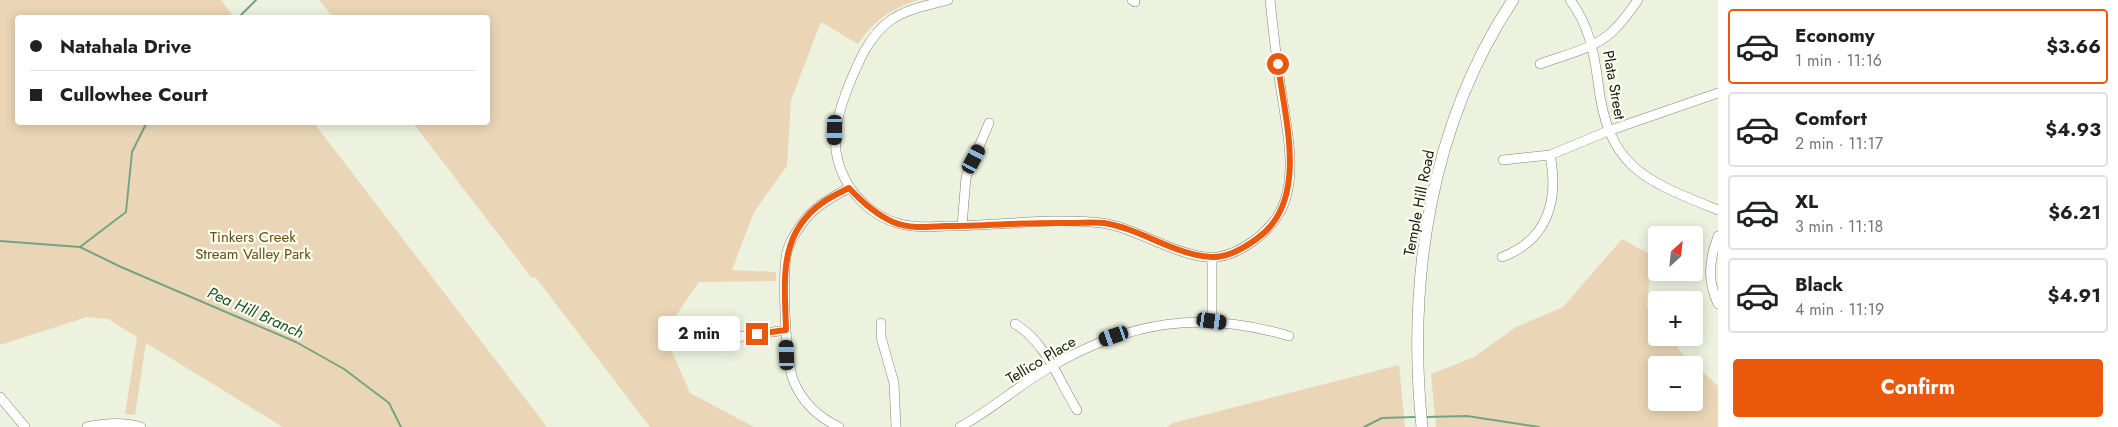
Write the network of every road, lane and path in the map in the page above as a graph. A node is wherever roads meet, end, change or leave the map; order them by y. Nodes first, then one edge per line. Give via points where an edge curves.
1 (948, 0) edge
2 (1270, 0) edge
3 (1513, 0) edge
4 (1570, 0) edge
5 (1638, 0) edge
6 (936, 2) edge
7 (1592, 45) junction
8 (1540, 64) dead end
9 (1718, 93) edge
10 (989, 123) dead end
11 (1608, 131) junction
12 (1550, 155) junction
13 (1503, 160) dead end
14 (849, 188) junction
15 (1718, 210) edge
16 (962, 226) junction
17 (1718, 236) edge
18 (1212, 257) junction
19 (1502, 257) dead end
20 (1718, 304) edge
21 (1212, 321) junction
22 (881, 323) dead end
23 (1015, 324) dead end
24 (786, 330) junction
25 (1289, 336) dead end
26 (724, 339) dead end
27 (1052, 366) junction
28 (0, 397) edge
29 (1077, 410) dead end
30 (25, 427) edge
31 (88, 427) edge
32 (141, 427) edge
33 (839, 427) edge
34 (896, 427) edge
35 (960, 427) edge
36 (1422, 427) edge

1 - 6 street
2 - 18 street via 1287,137 1289,185 1280,211 1267,230 1248,244
3 - 36 main road, Temple Hill Road via 1495,28 1467,85 1436,178 1423,246 1418,295 1417,347
4 - 7 street, Plata Street via 1582,17
5 - 7 street via 1612,32
6 - 14 street via 892,19 873,37 858,64 838,114 834,143 838,165
7 - 8 street
7 - 11 street, Plata Street via 1601,110
9 - 11 street
10 - 16 street via 966,177
11 - 12 street
11 - 15 street, Plata Street via 1625,158 1650,179
12 - 13 street
12 - 19 street via 1554,180 1544,222 1525,247
14 - 16 street via 867,206 894,223
14 - 24 street via 813,210 791,242 785,269
16 - 18 street via 1104,223 1192,254
17 - 20 street via 1709,274
18 - 21 street
21 - 25 street, Tellico Place
21 - 27 street, Tellico Place via 1174,323 1128,332 1099,342
22 - 34 street via 881,337 894,383
23 - 27 street via 1026,330
24 - 26 street
24 - 33 street via 788,363 799,391 814,412
27 - 29 street
27 - 35 street, Tellico Place
28 - 30 street
31 - 32 street via 119,423

